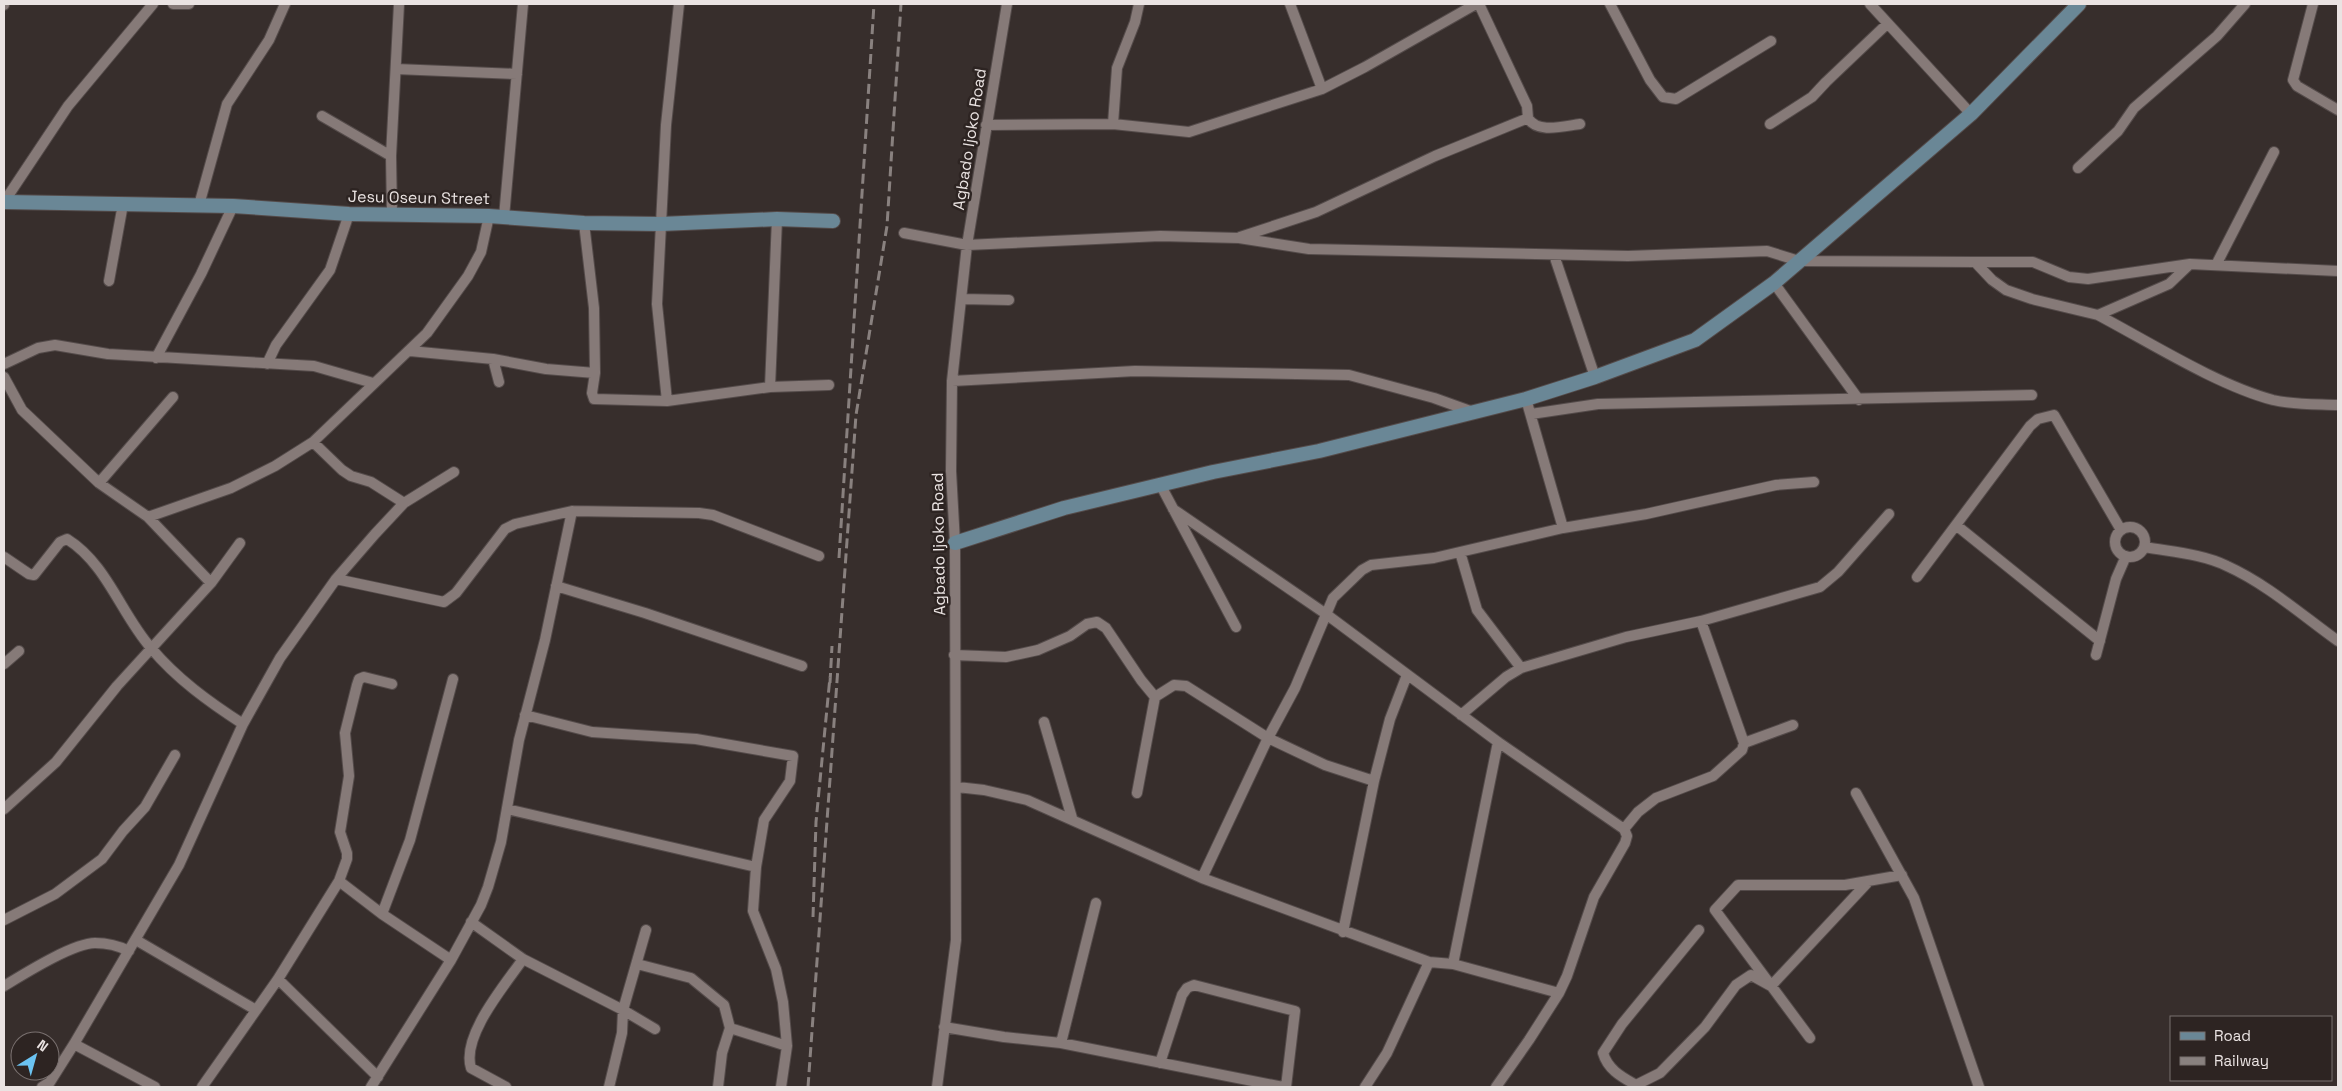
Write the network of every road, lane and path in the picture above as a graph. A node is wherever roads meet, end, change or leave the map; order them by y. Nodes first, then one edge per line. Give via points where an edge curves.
1 (153, 4) edge
2 (173, 4) edge
3 (189, 4) edge
4 (285, 4) edge
5 (399, 4) edge
6 (523, 4) edge
7 (679, 4) edge
8 (1007, 4) edge
9 (1139, 4) edge
10 (1290, 4) edge
11 (1477, 4) edge
12 (1610, 4) edge
13 (1872, 4) edge
14 (2080, 4) edge
15 (2245, 4) edge
16 (2313, 4) edge
17 (1888, 24) junction
18 (1771, 41) dead end
19 (396, 69) junction
20 (517, 74) junction
21 (1322, 89) junction
22 (2338, 110) edge
23 (1971, 114) junction
24 (322, 116) dead end
25 (1528, 118) junction
26 (986, 124) junction
27 (1113, 124) junction
28 (1580, 124) dead end
29 (1770, 124) dead end
30 (2274, 152) dead end
31 (392, 156) junction
32 (2078, 168) dead end
33 (4, 202) edge
34 (123, 204) junction
35 (199, 205) junction
36 (233, 206) junction
37 (349, 214) junction
38 (392, 214) junction
39 (489, 216) junction
40 (504, 217) junction
41 (777, 219) junction
42 (832, 221) dead end
43 (584, 223) junction
44 (661, 224) junction
45 (904, 233) dead end
46 (1239, 238) junction
47 (967, 245) junction
48 (1554, 255) junction
49 (1799, 261) junction
50 (1975, 262) junction
51 (2190, 264) junction
52 (2216, 264) junction
53 (2338, 271) edge
54 (109, 281) dead end
55 (1774, 283) junction
56 (962, 299) junction
57 (1009, 300) dead end
58 (2098, 315) junction
59 (410, 351) junction
60 (156, 358) junction
61 (493, 359) junction
62 (4, 364) edge
63 (267, 364) junction
64 (595, 373) junction
65 (1595, 377) junction
66 (4, 378) edge
67 (952, 381) junction
68 (499, 382) dead end
69 (373, 383) junction
70 (829, 385) dead end
71 (770, 387) junction
72 (2032, 395) dead end
73 (173, 396) dead end
74 (1526, 399) junction
75 (1859, 400) junction
76 (667, 401) junction
77 (2338, 405) edge
78 (1473, 413) junction
79 (1531, 414) junction
80 (313, 442) junction
81 (454, 472) dead end
82 (1814, 482) dead end
83 (99, 483) junction
84 (1160, 484) junction
85 (404, 503) junction
86 (1173, 510) junction
87 (572, 511) junction
88 (1888, 514) dead end
89 (148, 516) junction
90 (1956, 525) junction
91 (1563, 528) junction
92 (2122, 530) junction
93 (240, 543) dead end
94 (955, 543) junction
95 (2145, 547) junction
96 (1460, 552) junction
97 (4, 556) edge
98 (819, 556) dead end
99 (2126, 556) junction
100 (1917, 577) dead end
101 (336, 579) junction
102 (210, 583) junction
103 (556, 586) junction
104 (1326, 614) junction
105 (1701, 621) junction
106 (1236, 627) dead end
107 (2100, 640) junction
108 (2338, 641) edge
109 (150, 648) junction
110 (19, 651) dead end
111 (954, 655) junction
112 (2096, 655) dead end
113 (4, 664) edge
114 (802, 666) dead end
115 (1521, 668) junction
116 (1407, 675) junction
117 (453, 679) dead end
118 (392, 684) dead end
119 (1156, 697) junction
120 (525, 715) junction
121 (1461, 715) junction
122 (1044, 722) dead end
123 (243, 724) junction
124 (1793, 725) dead end
125 (1268, 738) junction
126 (1498, 742) junction
127 (1744, 743) junction
128 (175, 754) dead end
129 (1374, 781) junction
130 (957, 787) junction
131 (1137, 793) dead end
132 (1856, 793) dead end
133 (4, 809) edge
134 (507, 809) junction
135 (1072, 818) junction
136 (1624, 829) junction
137 (756, 866) junction
138 (1902, 875) junction
139 (1202, 878) junction
140 (338, 881) junction
141 (1869, 881) junction
142 (1096, 903) dead end
143 (382, 914) junction
144 (4, 920) edge
145 (471, 922) junction
146 (646, 930) dead end
147 (1699, 930) dead end
148 (1343, 932) junction
149 (136, 940) junction
150 (129, 951) junction
151 (523, 959) junction
152 (451, 960) junction
153 (1429, 962) junction
154 (637, 964) junction
155 (1453, 964) junction
156 (278, 979) junction
157 (4, 986) edge
158 (1771, 986) junction
159 (1559, 993) junction
160 (256, 1010) junction
161 (623, 1010) junction
162 (730, 1028) junction
163 (944, 1028) junction
164 (655, 1029) dead end
165 (1810, 1038) dead end
166 (1061, 1043) junction
167 (74, 1044) junction
168 (787, 1046) junction
169 (1160, 1063) junction
170 (378, 1078) junction
171 (42, 1087) edge
172 (154, 1087) edge
173 (202, 1087) edge
174 (371, 1087) edge
175 (506, 1087) edge
176 (609, 1087) edge
177 (718, 1087) edge
178 (781, 1087) edge
179 (936, 1087) edge
180 (1283, 1087) edge
181 (1286, 1087) edge
182 (1365, 1087) edge
183 (1496, 1087) edge
184 (1979, 1087) edge

1 - 33 street via 68,106
2 - 3 street
4 - 35 street via 269,40 227,104
5 - 19 street
6 - 20 street
7 - 44 street via 666,125
8 - 26 street, Agbado Ijoko Road
9 - 27 street via 1117,68
10 - 21 street
11 - 21 street
11 - 25 street via 1527,106
12 - 18 street via 1650,80 1664,97 1676,99
13 - 17 street
14 - 23 main road
15 - 32 street via 2217,36 2134,108 2118,131
16 - 22 street via 2293,80 2297,86
17 - 23 street
17 - 29 street via 1812,97
19 - 20 street
19 - 31 street
20 - 40 street
21 - 27 street via 1189,132
23 - 49 main road
24 - 31 street
25 - 28 street via 1539,127
25 - 46 street via 1435,156 1316,212
26 - 27 street
26 - 47 street, Agbado Ijoko Road
30 - 52 street
31 - 38 street
33 - 34 main road, Jesu Oseun Street
34 - 35 main road, Jesu Oseun Street
34 - 54 street
35 - 36 main road, Jesu Oseun Street
36 - 37 main road, Jesu Oseun Street
36 - 60 street
37 - 38 main road, Jesu Oseun Street
37 - 63 street via 330,270 276,345
38 - 39 main road, Jesu Oseun Street
39 - 40 main road, Jesu Oseun Street
39 - 59 street via 481,252 468,276
40 - 43 main road, Jesu Oseun Street
41 - 42 main road, Jesu Oseun Street
41 - 44 main road, Jesu Oseun Street
41 - 71 street
43 - 44 main road, Jesu Oseun Street
43 - 64 street via 594,308
44 - 76 street via 657,304
45 - 47 street
46 - 47 street via 1160,236
46 - 48 street via 1309,249
47 - 56 street, Agbado Ijoko Road
48 - 49 street via 1767,251
48 - 65 street
49 - 50 street
49 - 55 main road
50 - 51 street via 2033,262 2069,277 2088,279
50 - 58 street via 2006,290
51 - 52 street
51 - 58 street via 2169,284
52 - 53 street
55 - 65 main road via 1695,340
55 - 75 street
56 - 57 street
56 - 67 street, Agbado Ijoko Road
58 - 77 street via 2232,385 2274,400
59 - 61 street
59 - 69 street
60 - 62 street via 55,345 38,348
60 - 63 street
61 - 64 street via 546,369
61 - 68 street
63 - 69 street via 314,366
64 - 76 street via 594,399
65 - 74 main road
66 - 83 street via 22,410
67 - 78 street via 1134,371 1349,375 1434,398
67 - 94 street, Agbado Ijoko Road via 950,471
69 - 80 street
70 - 71 street
71 - 76 street
72 - 75 street
73 - 83 street
74 - 78 main road
74 - 79 street
75 - 79 street via 1598,404
78 - 84 main road via 1319,451
79 - 91 street
80 - 85 street via 342,470 371,482
80 - 89 street via 232,488
81 - 85 street
82 - 91 street via 1776,484 1646,514
83 - 89 street
84 - 86 street
84 - 94 main road via 1064,508
85 - 101 street
86 - 104 street
86 - 106 street
87 - 98 street via 712,515
87 - 101 street via 505,529 456,593 444,602
87 - 103 street
88 - 105 street via 1838,572 1820,587
89 - 102 street
90 - 92 street via 2030,426 2038,419 2054,416
90 - 100 street
90 - 107 street
91 - 96 street
92 - 95 street via 2130,527 2139,530 2145,537
92 - 99 street via 2115,542 2118,551
93 - 102 street
94 - 111 street, Agbado Ijoko Road
95 - 99 street via 2135,556
95 - 108 street via 2228,566
96 - 104 street via 1371,565 1341,589
96 - 115 street via 1480,614
97 - 109 street via 34,575 60,542 67,539 82,548
99 - 107 street via 2116,579
101 - 123 street via 280,658
102 - 109 street
103 - 114 street
103 - 120 street
104 - 116 street
104 - 125 street via 1295,688
105 - 115 street
105 - 127 street
107 - 112 street
109 - 123 street via 201,697
109 - 133 street via 56,762
110 - 113 street
111 - 119 street via 1006,656 1038,650 1097,622 1106,628
111 - 130 street, Agbado Ijoko Road
115 - 121 street
116 - 121 street
116 - 129 street via 1390,719
117 - 143 street via 410,840
118 - 140 street via 364,677 357,685 345,733 349,776 340,832 347,859
119 - 125 street via 1180,684
119 - 131 street
120 - 134 street
120 - 137 street via 592,732 696,739 793,756 790,781 764,820
121 - 126 street
122 - 135 street
123 - 149 street via 179,865
124 - 127 street
125 - 129 street via 1325,765
125 - 139 street
126 - 136 street
126 - 155 street
127 - 136 street via 1742,750 1713,776 1656,798
128 - 144 street via 145,807 102,859 55,894
129 - 148 street
130 - 135 street via 1027,800
130 - 163 street, Agbado Ijoko Road via 954,962
132 - 138 street
134 - 137 street
134 - 145 street via 490,878
135 - 139 street
136 - 159 street via 1625,843 1594,897
137 - 168 street via 753,911 776,969
138 - 141 street
138 - 184 street via 1914,898
139 - 148 street
140 - 143 street
140 - 156 street
141 - 158 street
141 - 158 street via 1845,885 1738,885 1715,910
142 - 166 street
143 - 152 street
145 - 151 street
145 - 152 street
146 - 154 street
147 - 158 street via 1622,1024 1604,1053 1606,1061 1617,1074 1636,1084 1660,1074 1705,1028 1736,985 1750,975
148 - 153 street
149 - 150 street
149 - 160 street
150 - 157 street via 117,945 94,942 58,955
150 - 167 street
151 - 161 street
151 - 175 street via 493,1003 469,1049 471,1068
152 - 170 street
153 - 155 street
153 - 182 street via 1387,1053
154 - 161 street
154 - 162 street via 691,978 724,1006
155 - 159 street
156 - 160 street
156 - 170 street
158 - 165 street
159 - 183 street
160 - 173 street
161 - 164 street
161 - 176 street via 622,1033
162 - 168 street
162 - 177 street via 722,1053
163 - 166 street
163 - 179 street, Agbado Ijoko Road
166 - 169 street
167 - 171 street via 50,1082
167 - 172 street
168 - 178 street
169 - 180 street
169 - 181 street via 1182,995 1186,988 1194,985 1295,1011
170 - 174 street

